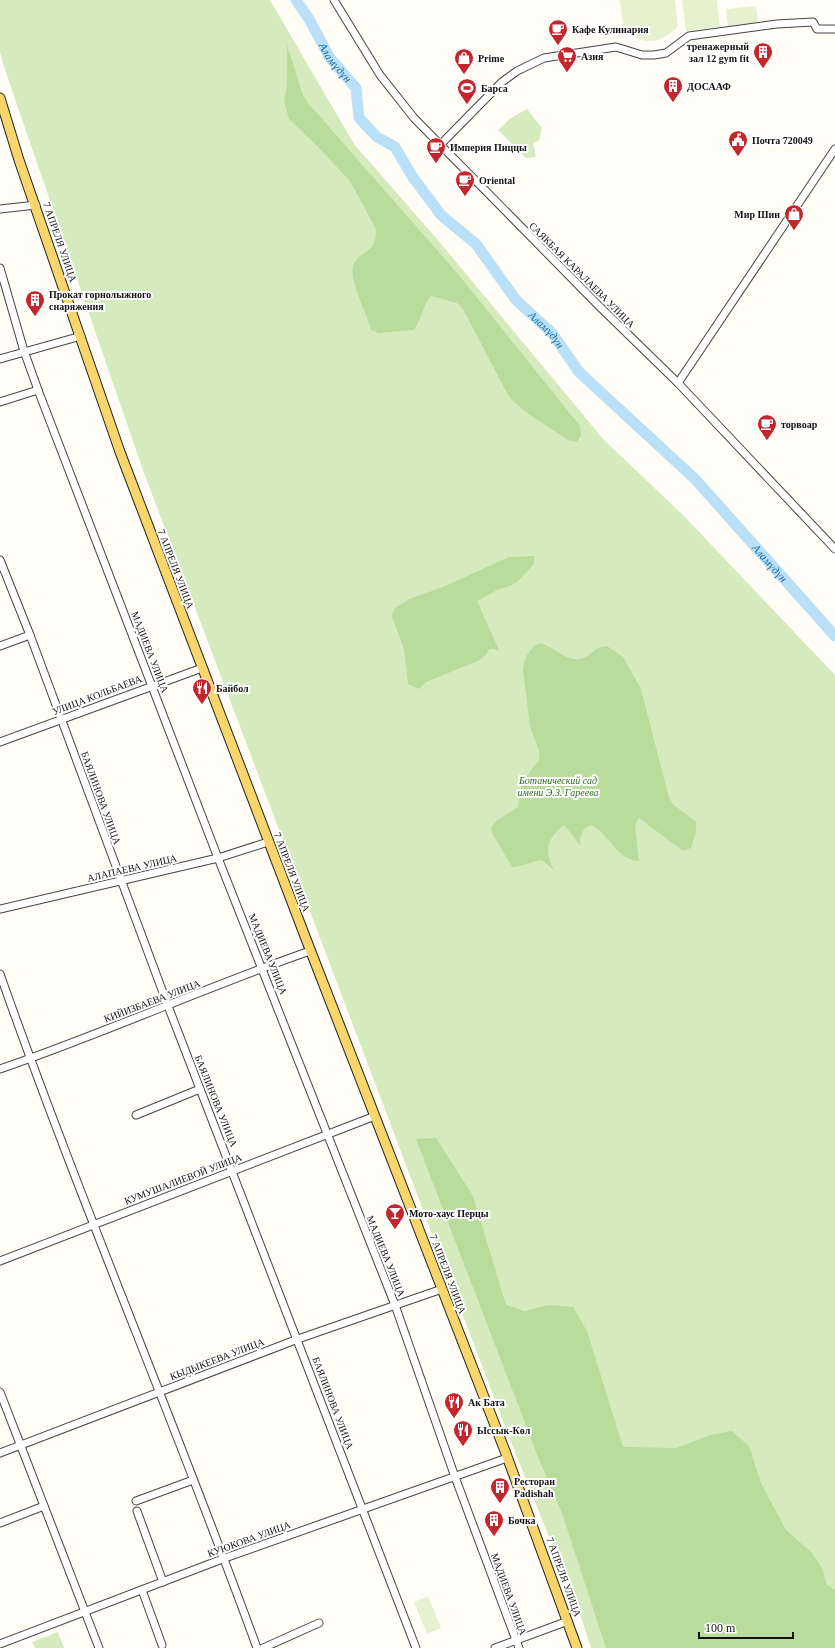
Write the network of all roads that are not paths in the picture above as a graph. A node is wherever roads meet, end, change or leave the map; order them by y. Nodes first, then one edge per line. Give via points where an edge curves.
1 (334, 0) edge
2 (835, 29) edge
3 (0, 98) edge
4 (441, 144) junction
5 (835, 149) edge
6 (36, 205) junction
7 (0, 209) edge
8 (0, 268) edge
9 (81, 336) junction
10 (24, 351) junction
11 (0, 359) edge
12 (678, 383) junction
13 (38, 390) junction
14 (0, 402) edge
15 (835, 549) edge
16 (0, 560) edge
17 (30, 635) junction
18 (0, 646) edge
19 (202, 668) junction
20 (152, 685) junction
21 (61, 720) junction
22 (0, 742) edge
23 (268, 842) junction
24 (218, 858) junction
25 (121, 882) junction
26 (0, 909) edge
27 (310, 951) junction
28 (262, 967) junction
29 (0, 974) edge
30 (168, 1006) junction
31 (30, 1058) junction
32 (0, 1068) edge
33 (200, 1089) junction
34 (136, 1115) dead end
35 (375, 1116) junction
36 (327, 1134) junction
37 (233, 1170) junction
38 (94, 1224) junction
39 (0, 1261) edge
40 (442, 1289) junction
41 (395, 1305) junction
42 (298, 1339) junction
43 (159, 1391) junction
44 (0, 1392) edge
45 (21, 1444) junction
46 (0, 1453) edge
47 (507, 1458) junction
48 (455, 1477) junction
49 (194, 1480) junction
50 (136, 1501) dead end
51 (44, 1506) junction
52 (363, 1509) junction
53 (137, 1511) dead end
54 (0, 1523) edge
55 (225, 1558) junction
56 (163, 1582) junction
57 (142, 1590) junction
58 (85, 1612) junction
59 (568, 1621) junction
60 (319, 1623) dead end
61 (516, 1640) junction
62 (0, 1644) edge
63 (162, 1645) dead end
64 (98, 1648) edge
65 (257, 1648) edge
66 (263, 1648) edge
67 (416, 1648) edge
68 (495, 1648) edge
69 (519, 1648) edge
70 (577, 1648) edge

1 - 4 street, САЯКБАЯ КАРАЛАЕВА УЛИЦА via 385,81 414,118
2 - 4 street via 817,29 813,22 777,24 688,36 666,53 654,55 642,55 616,48 551,56 517,71 502,82
3 - 6 main road, 7 АПРЕЛЯ УЛИЦА
4 - 12 street, САЯКБАЯ КАРАЛАЕВА УЛИЦА
5 - 12 street
6 - 7 street
6 - 9 main road, 7 АПРЕЛЯ УЛИЦА
8 - 10 street, МАДИЕВА УЛИЦА
9 - 10 street
9 - 19 main road, 7 АПРЕЛЯ УЛИЦА via 120,452
10 - 11 street
10 - 13 street, МАДИЕВА УЛИЦА
12 - 15 street, САЯКБАЯ КАРАЛАЕВА УЛИЦА
13 - 14 street
13 - 20 street, МАДИЕВА УЛИЦА
16 - 17 street, БАЯЛИНОВА УЛИЦА
17 - 18 street
17 - 21 street, БАЯЛИНОВА УЛИЦА
19 - 20 street, УЛИЦА КОЛЬБАЕВА
19 - 23 main road, 7 АПРЕЛЯ УЛИЦА
20 - 21 street, УЛИЦА КОЛЬБАЕВА
20 - 24 street, МАДИЕВА УЛИЦА
21 - 22 street, УЛИЦА КОЛЬБАЕВА
21 - 25 street, БАЯЛИНОВА УЛИЦА
23 - 24 street, АЛАПАЕВА УЛИЦА
23 - 27 main road, 7 АПРЕЛЯ УЛИЦА
24 - 25 street, АЛАПАЕВА УЛИЦА
24 - 28 street, МАДИЕВА УЛИЦА
25 - 26 street, АЛАПАЕВА УЛИЦА
25 - 30 street, БАЯЛИНОВА УЛИЦА
27 - 28 street, КИЙИЗБАЕВА УЛИЦА
27 - 35 main road, 7 АПРЕЛЯ УЛИЦА
28 - 30 street, КИЙИЗБАЕВА УЛИЦА
28 - 36 street, МАДИЕВА УЛИЦА
29 - 31 street
30 - 31 street, КИЙИЗБАЕВА УЛИЦА
30 - 33 street, БАЯЛИНОВА УЛИЦА
31 - 32 street, КИЙИЗБАЕВА УЛИЦА
31 - 38 street
33 - 34 street
33 - 37 street, БАЯЛИНОВА УЛИЦА
35 - 36 street, КУМУШАЛИЕВОЙ УЛИЦА
35 - 40 main road, 7 АПРЕЛЯ УЛИЦА
36 - 37 street, КУМУШАЛИЕВОЙ УЛИЦА
36 - 41 street, МАДИЕВА УЛИЦА
37 - 38 street, КУМУШАЛИЕВОЙ УЛИЦА
37 - 42 street, БАЯЛИНОВА УЛИЦА
38 - 39 street, КУМУШАЛИЕВОЙ УЛИЦА
38 - 43 street
40 - 41 street, КЫДЫКЕЕВА УЛИЦА
40 - 47 main road, 7 АПРЕЛЯ УЛИЦА
41 - 42 street, КЫДЫКЕЕВА УЛИЦА
41 - 48 street, МАДИЕВА УЛИЦА
42 - 43 street, КЫДЫКЕЕВА УЛИЦА
42 - 52 street, БАЯЛИНОВА УЛИЦА
43 - 45 street, КЫДЫКЕЕВА УЛИЦА
43 - 49 street
44 - 45 street
45 - 46 street, КЫДЫКЕЕВА УЛИЦА
45 - 51 street
47 - 48 street, КУЮКОВА УЛИЦА
47 - 59 main road, 7 АПРЕЛЯ УЛИЦА
48 - 52 street, КУЮКОВА УЛИЦА
48 - 61 street, МАДИЕВА УЛИЦА
49 - 50 street
49 - 55 street
51 - 54 street
51 - 58 street
52 - 55 street, КУЮКОВА УЛИЦА
52 - 67 street, БАЯЛИНОВА УЛИЦА
53 - 56 street
55 - 56 street, КУЮКОВА УЛИЦА
55 - 65 street
56 - 57 street, КУЮКОВА УЛИЦА
57 - 58 street, КУЮКОВА УЛИЦА
57 - 63 street
58 - 62 street, КУЮКОВА УЛИЦА
58 - 64 street
59 - 61 street
59 - 70 main road, 7 АПРЕЛЯ УЛИЦА
60 - 66 street
61 - 68 street
61 - 69 street, МАДИЕВА УЛИЦА

